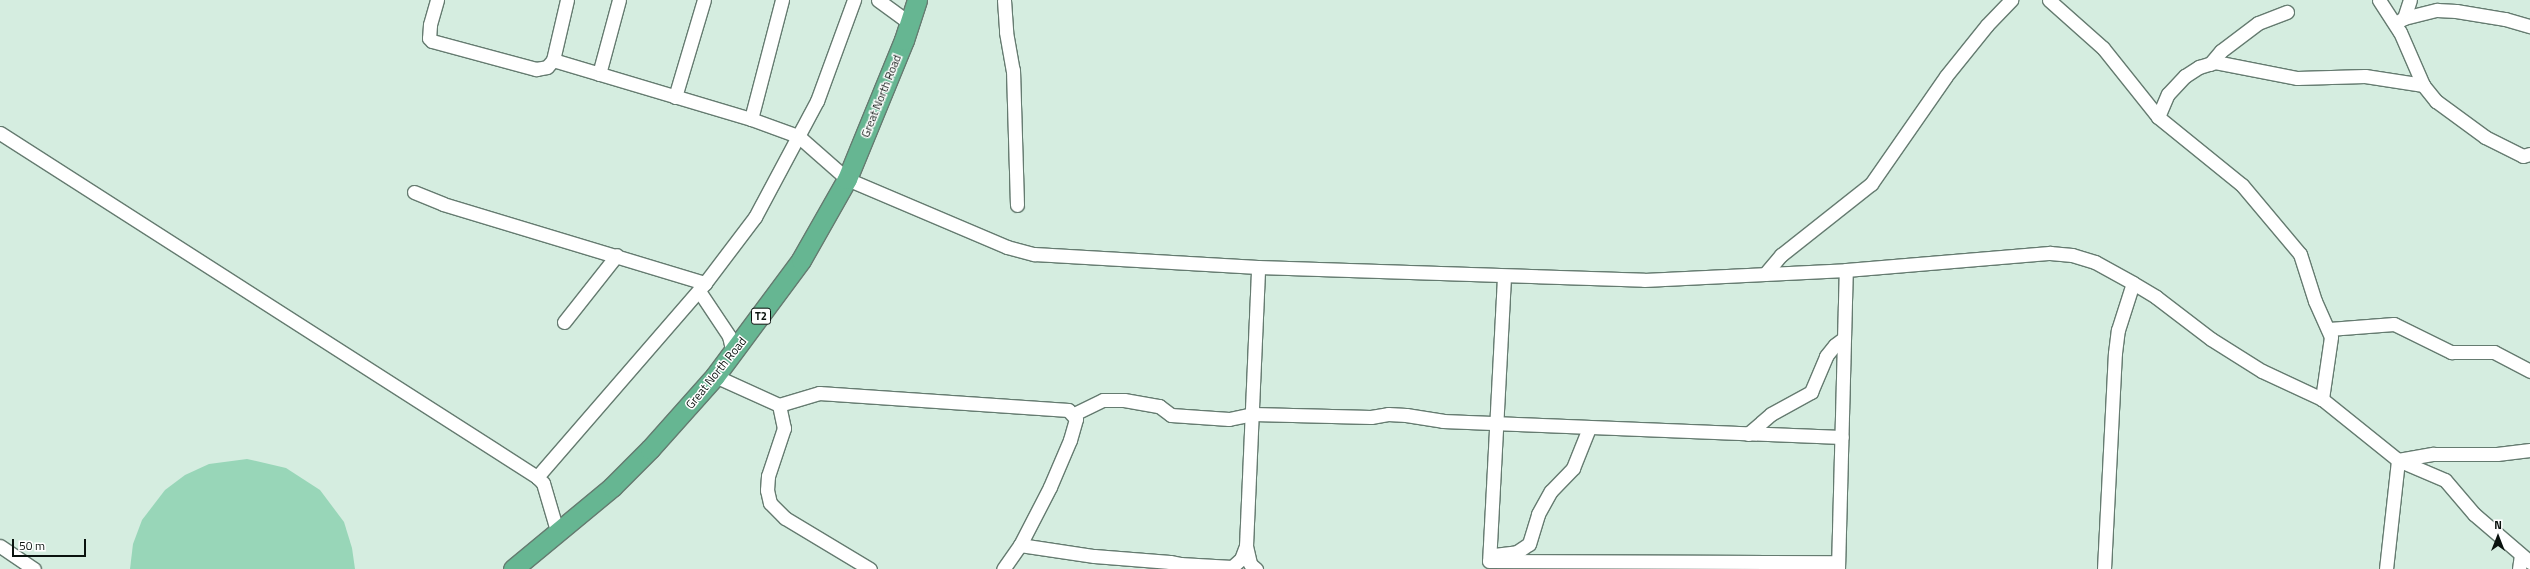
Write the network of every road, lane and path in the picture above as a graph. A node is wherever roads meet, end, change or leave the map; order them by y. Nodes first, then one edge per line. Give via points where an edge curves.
1 (437, 0) edge
2 (567, 0) edge
3 (619, 0) edge
4 (704, 0) edge
5 (782, 0) edge
6 (854, 0) edge
7 (878, 0) edge
8 (917, 0) edge
9 (1004, 0) edge
10 (2011, 0) edge
11 (2049, 0) edge
12 (2379, 0) edge
13 (2410, 0) edge
14 (2287, 12) dead end
15 (2400, 20) junction
16 (910, 23) junction
17 (2530, 26) edge
18 (552, 60) junction
19 (2210, 64) junction
20 (599, 74) junction
21 (2423, 85) junction
22 (676, 98) junction
23 (2158, 117) junction
24 (751, 118) junction
25 (0, 132) edge
26 (798, 136) junction
27 (2530, 154) edge
28 (847, 179) junction
29 (414, 192) dead end
30 (1017, 205) dead end
31 (617, 255) junction
32 (1258, 267) junction
33 (1846, 270) junction
34 (1765, 274) junction
35 (1504, 277) junction
36 (2133, 283) junction
37 (702, 287) junction
38 (564, 322) dead end
39 (2328, 330) junction
40 (1844, 340) junction
41 (733, 353) junction
42 (2530, 371) edge
43 (715, 376) junction
44 (2322, 399) junction
45 (779, 405) junction
46 (1074, 414) junction
47 (1253, 414) junction
48 (1496, 423) junction
49 (1589, 428) junction
50 (1748, 434) junction
51 (1842, 437) junction
52 (2530, 450) edge
53 (2398, 460) junction
54 (537, 477) junction
55 (558, 534) junction
56 (1020, 545) junction
57 (0, 546) edge
58 (1246, 546) junction
59 (2526, 558) edge
60 (1488, 565) edge
61 (1838, 566) edge
62 (1180, 567) edge
63 (1232, 567) junction
64 (1254, 568) edge
65 (34, 569) edge
66 (513, 569) edge
67 (870, 569) edge
68 (1004, 569) edge
69 (2104, 569) edge
70 (2386, 569) edge
71 (2519, 569) edge

1 - 18 street via 429,34 432,41 536,69 547,66
2 - 18 street
3 - 20 street
4 - 22 street
5 - 24 street
6 - 26 street via 817,101
7 - 16 street
8 - 16 highway, Great North Road / T2
9 - 30 street via 1006,32 1013,70
10 - 34 street via 1946,76 1871,184 1781,255
11 - 23 street via 2103,48
12 - 15 street
13 - 15 street
14 - 19 street via 2258,23 2221,51
15 - 17 street via 2437,10 2505,19
15 - 21 street
16 - 28 highway, Great North Road / T2
18 - 20 street
19 - 21 street via 2229,64 2297,78 2365,76
19 - 23 street via 2184,76 2168,94
20 - 22 street
21 - 27 street via 2436,101 2485,137 2523,156
22 - 24 street
23 - 39 street via 2242,186 2290,241 2300,254 2315,301
24 - 26 street
25 - 54 street
26 - 28 street
26 - 37 street via 755,217
28 - 32 street via 1019,252
28 - 41 highway, Great North Road / T2 via 801,260
29 - 31 street via 444,204
31 - 37 street
31 - 38 street
32 - 35 street
32 - 47 street
33 - 34 street
33 - 36 street via 2050,253 2072,255 2095,262
33 - 40 street
34 - 35 street via 1644,280
35 - 48 street
36 - 44 street via 2156,297 2211,339 2262,371
36 - 69 street via 2118,330 2115,353
37 - 41 street via 729,336
37 - 54 street
39 - 42 street via 2394,324 2451,352 2494,352
39 - 44 street via 2331,336
40 - 50 street via 1834,345 1826,356 1811,392 1771,414
40 - 51 street
41 - 43 highway, Great North Road / T2
43 - 45 street
43 - 55 highway, Great North Road / T2 via 650,449 612,487
44 - 53 street
45 - 46 street via 819,393 1068,410
45 - 67 street via 784,428 768,476 767,490 770,503 786,518
46 - 47 street via 1089,405 1115,400 1159,406 1175,416 1229,419
46 - 56 street via 1076,419 1070,440 1050,487
47 - 48 street via 1371,418 1388,414 1406,414 1443,421
47 - 58 street
48 - 49 street
48 - 60 street
49 - 50 street
49 - 60 street via 1573,468 1551,491 1538,514 1529,544 1517,552 1499,553
50 - 51 street
51 - 61 street
52 - 53 street via 2497,454 2433,454
53 - 59 street via 2445,480 2474,514
53 - 70 street
54 - 55 street via 543,484
55 - 66 highway, Great North Road / T2
56 - 62 street
56 - 68 street
57 - 65 street
58 - 63 street via 1241,559
58 - 64 street
59 - 71 street
60 - 61 street
62 - 63 street
63 - 64 street

